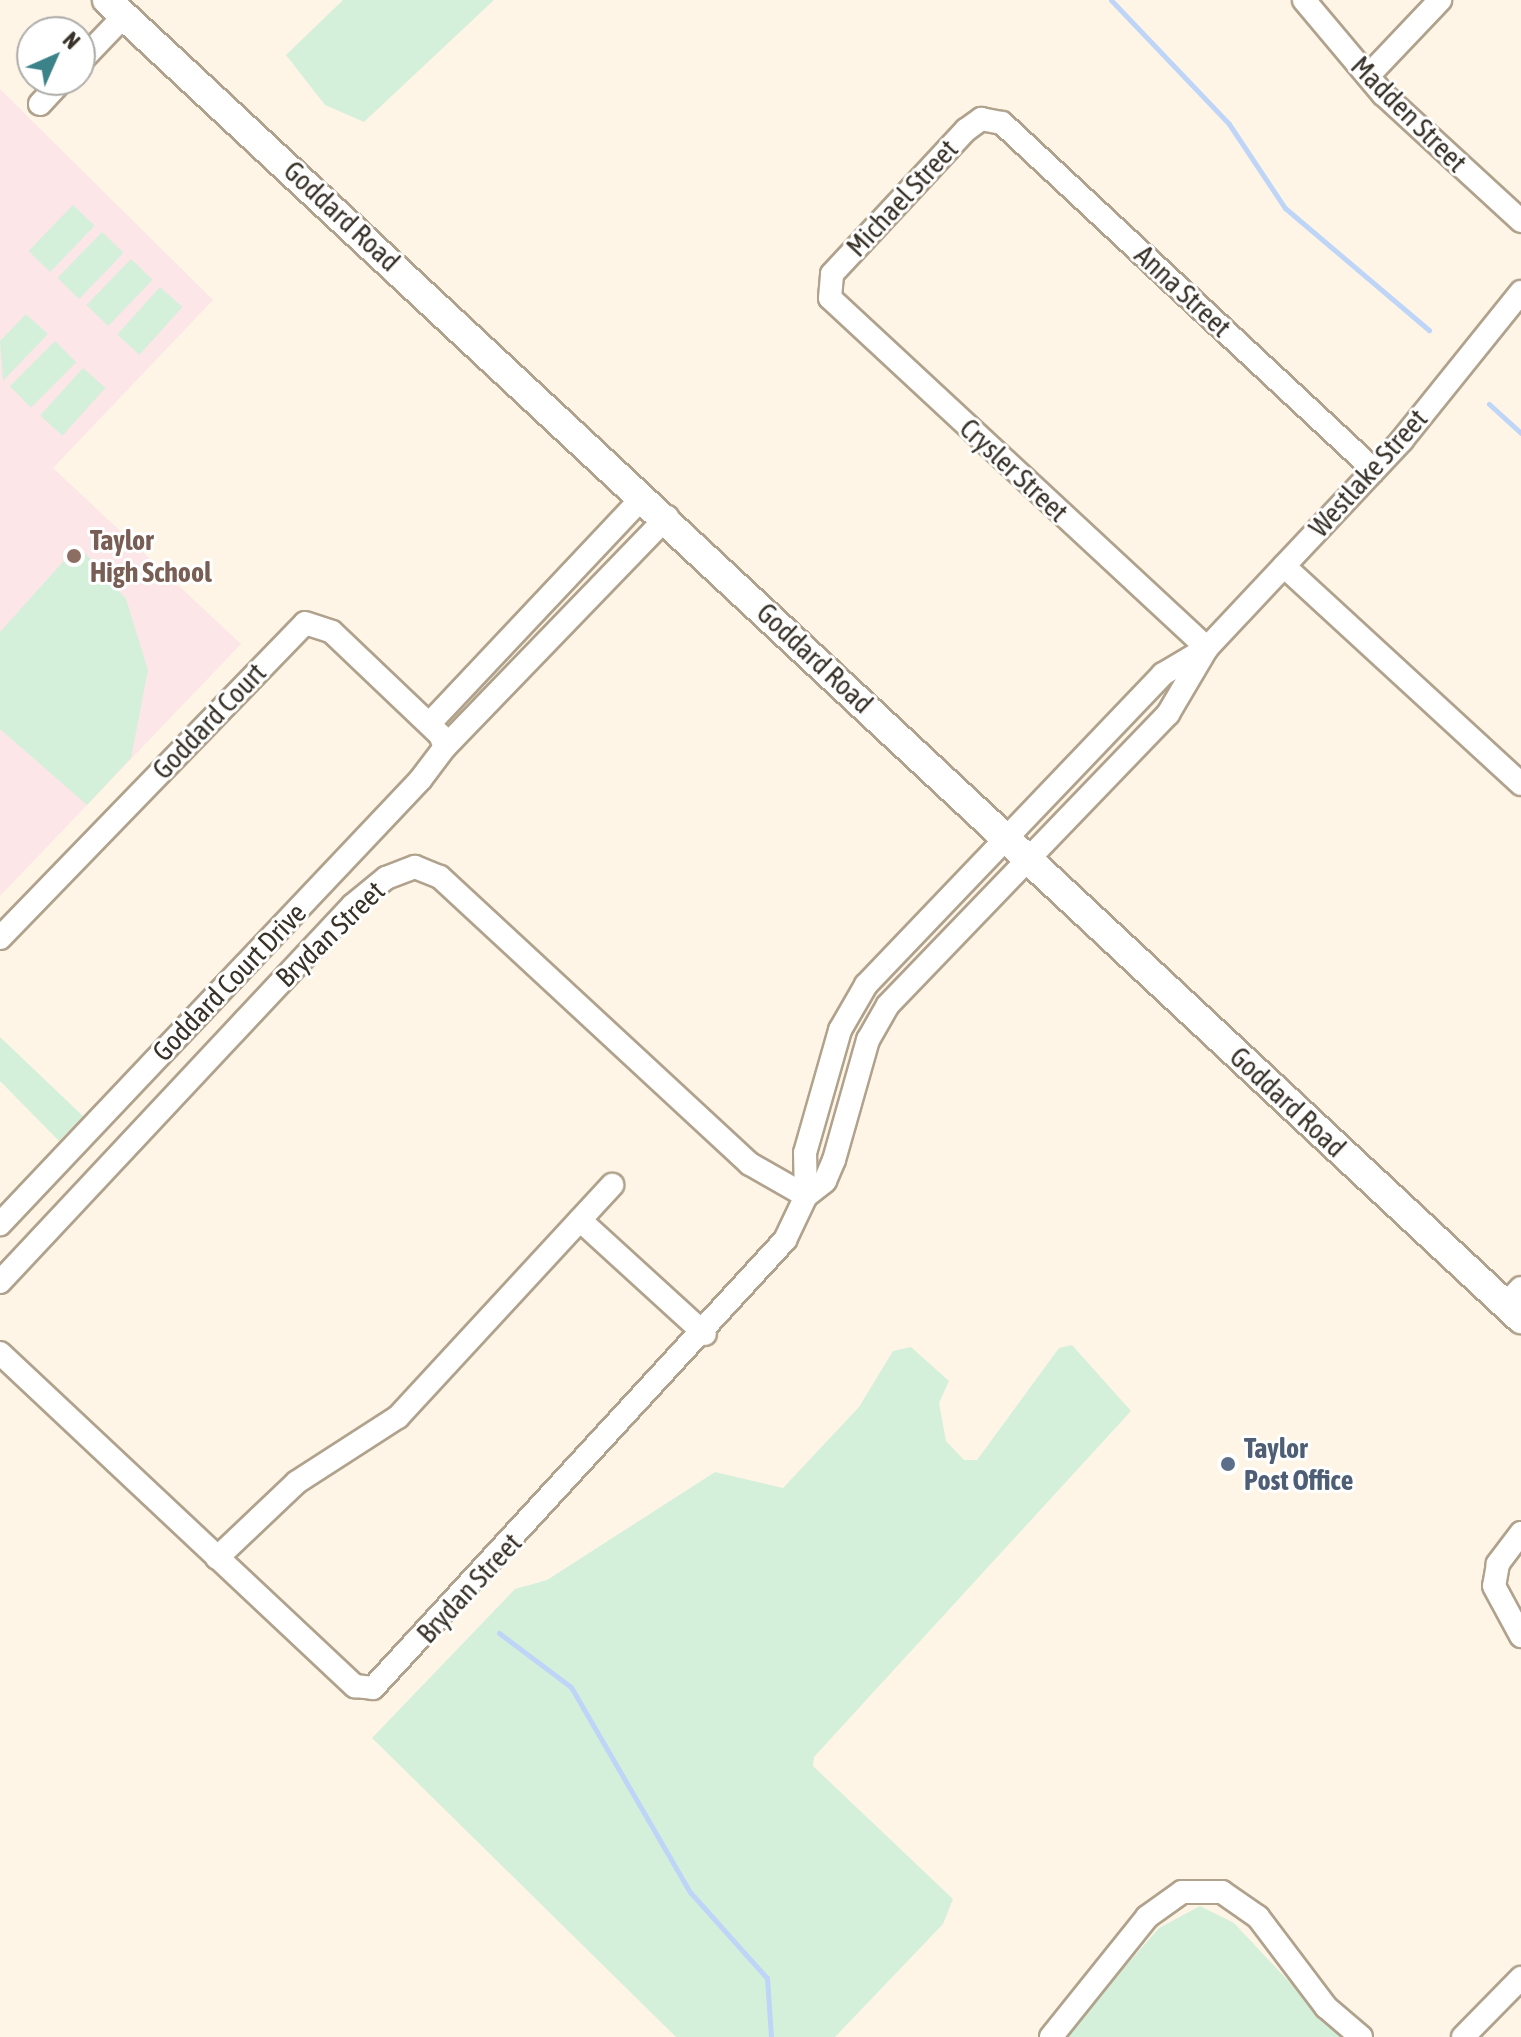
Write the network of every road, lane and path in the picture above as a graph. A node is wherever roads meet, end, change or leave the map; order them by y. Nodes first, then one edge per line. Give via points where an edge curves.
1 (1304, 0) edge
2 (1440, 0) edge
3 (116, 8) edge
4 (96, 38) edge
5 (1368, 76) junction
6 (47, 96) edge
7 (40, 104) dead end
8 (988, 119) joint
9 (1521, 221) edge
10 (828, 289) joint
11 (1521, 292) edge
12 (1374, 470) junction
13 (643, 497) junction
14 (667, 517) junction
15 (1284, 566) junction
16 (1207, 648) junction
17 (438, 735) junction
18 (1521, 784) edge
19 (1008, 836) junction
20 (1030, 857) junction
21 (0, 938) edge
22 (612, 1185) dead end
23 (806, 1196) junction
24 (580, 1220) junction
25 (0, 1224) edge
26 (0, 1282) edge
27 (1516, 1304) edge
28 (705, 1334) junction
29 (0, 1353) edge
30 (1521, 1533) edge
31 (217, 1558) junction
32 (1521, 1636) edge
33 (1521, 1978) edge
34 (1051, 2037) edge
35 (1361, 2037) edge
36 (1463, 2037) edge

1 - 5 street, Madden Street
2 - 5 street
3 - 4 street
3 - 13 main road, Goddard Road
5 - 9 street, Madden Street
6 - 7 street
8 - 10 street, Michael Street via 956,141 832,274
8 - 12 street, Anna Street via 1002,123
10 - 16 street, Crysler Street via 833,304
11 - 12 street, Westlake Street
12 - 15 street, Westlake Street
13 - 14 main road, Goddard Road
13 - 17 street
14 - 17 street
14 - 19 main road, Goddard Road
15 - 16 street, Westlake Street
15 - 18 street
16 - 19 street, Westlake Street via 1163,674
16 - 20 street, Westlake Street via 1168,714
17 - 21 street, Goddard Court via 332,632 305,623
17 - 25 street, Goddard Court Drive
19 - 20 main road, Goddard Road
19 - 23 street, Brydan Street via 852,1002 805,1153
20 - 23 street, Brydan Street via 877,1019 834,1160 825,1181
20 - 27 main road, Goddard Road
22 - 24 street
23 - 26 street, Brydan Street via 750,1164 440,877 415,867 353,905
23 - 28 street, Brydan Street via 785,1240
24 - 28 street
24 - 31 street via 398,1417 297,1482
28 - 31 street, Brydan Street via 373,1688 355,1686
29 - 31 street, Brydan Street
30 - 32 street via 1498,1564 1494,1586
33 - 36 street
34 - 35 street via 1147,1917 1182,1892 1222,1892 1258,1917 1326,2007

